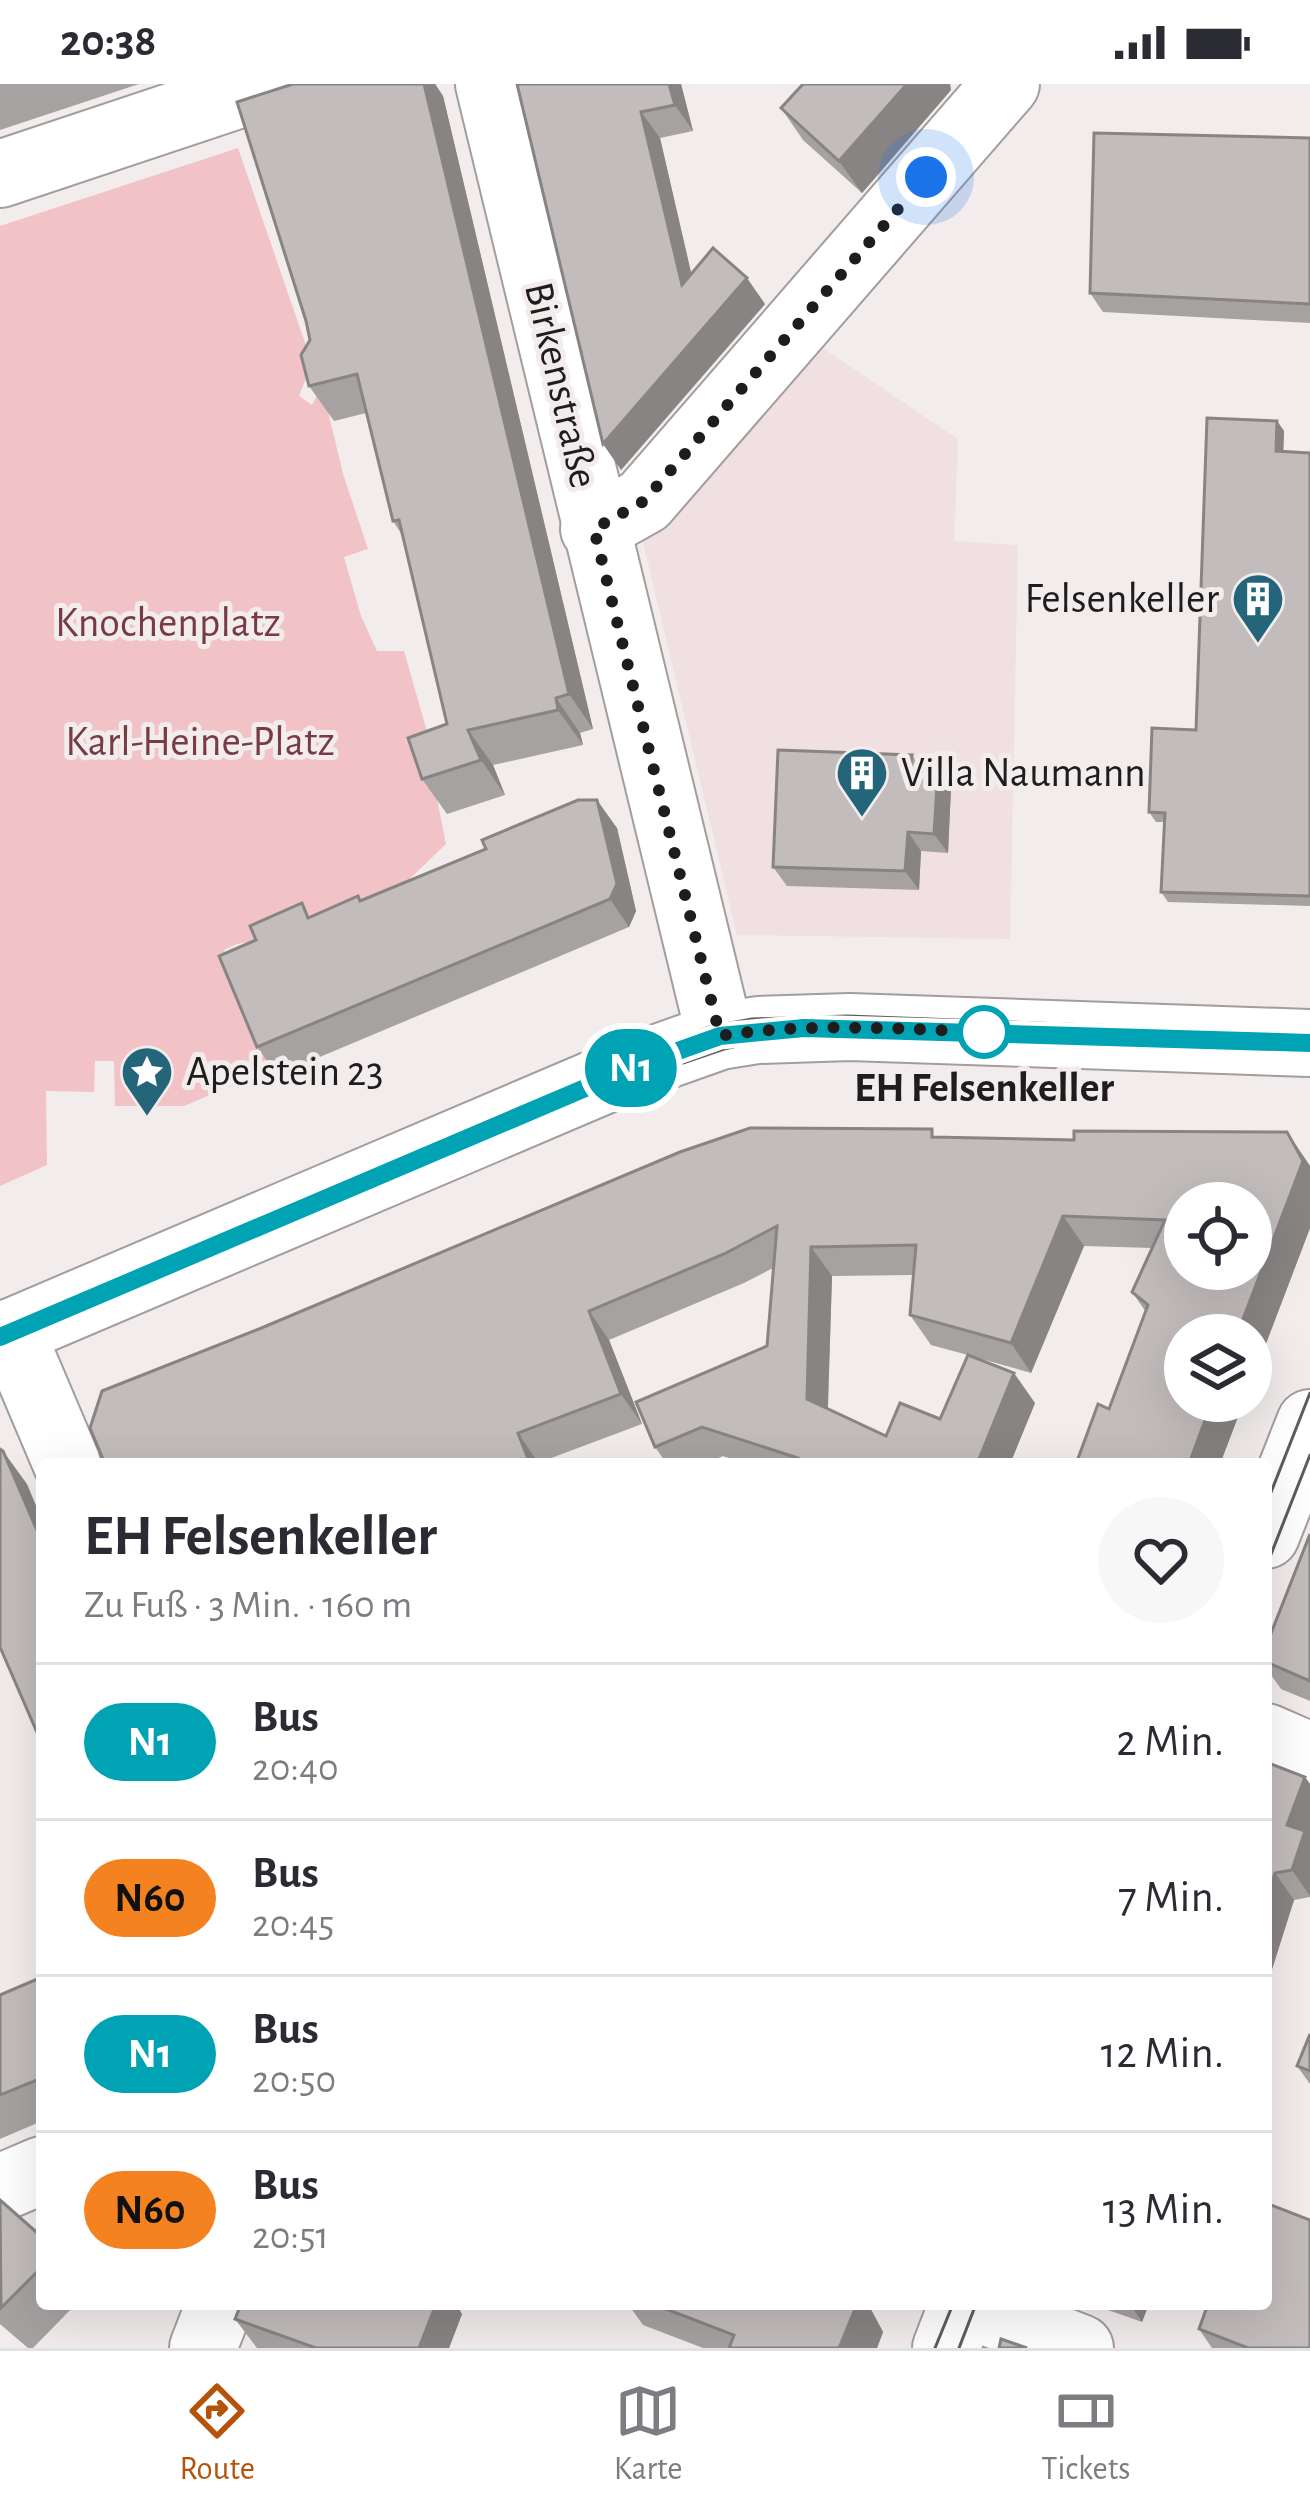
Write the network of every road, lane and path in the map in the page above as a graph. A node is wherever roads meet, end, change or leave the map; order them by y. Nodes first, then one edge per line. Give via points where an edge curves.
1 (270, 84) edge
2 (489, 84) edge
3 (1006, 84) edge
4 (0, 174) edge
5 (594, 529) junction
6 (720, 1036) junction
7 (1310, 1043) edge
8 (5, 1335) edge
9 (1310, 1423) edge
10 (64, 1458) edge
11 (1272, 1520) edge
12 (1272, 1740) edge
13 (1310, 1756) edge
14 (36, 2173) edge
15 (0, 2188) edge
16 (218, 2310) edge
17 (962, 2310) edge
18 (981, 2310) edge
19 (203, 2348) edge
20 (946, 2348) edge
21 (1080, 2348) edge

1 - 4 street
2 - 5 street, Birkenstraße
3 - 5 street via 644,501
5 - 6 street, Birkenstraße
6 - 7 street via 850,1027
6 - 8 street
8 - 10 street
9 - 11 street
12 - 13 street
14 - 15 street
16 - 19 street
17 - 20 street
18 - 21 street

